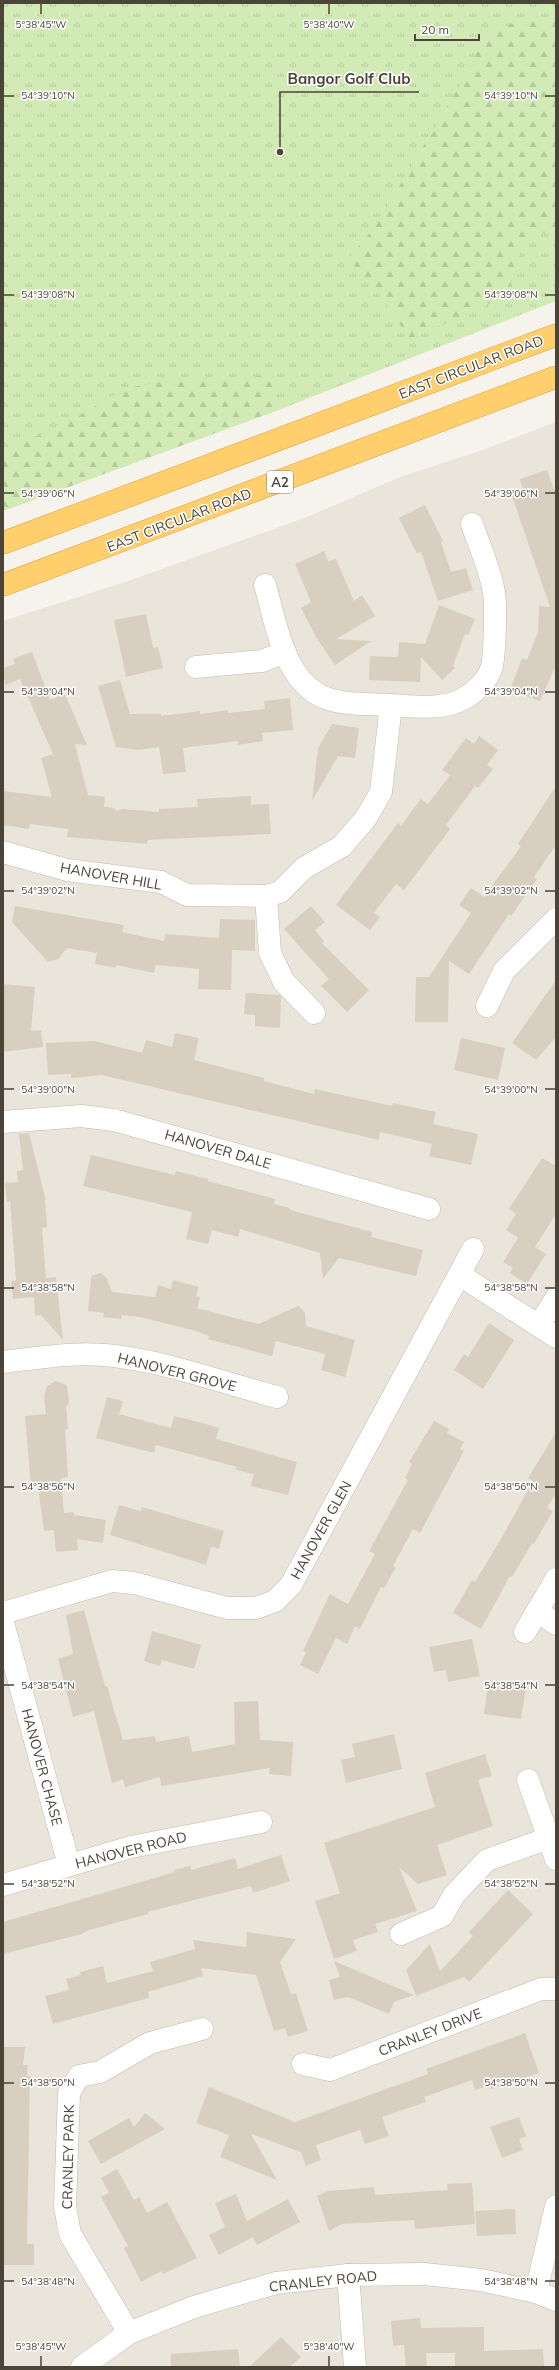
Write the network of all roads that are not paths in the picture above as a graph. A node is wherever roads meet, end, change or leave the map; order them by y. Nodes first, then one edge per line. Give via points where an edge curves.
1 (556, 335) edge
2 (556, 378) edge
3 (472, 524) dead end
4 (3, 542) edge
5 (3, 585) edge
6 (265, 585) dead end
7 (285, 652) junction
8 (196, 667) dead end
9 (391, 705) junction
10 (3, 852) edge
11 (266, 896) junction
12 (556, 919) edge
13 (487, 1006) dead end
14 (314, 1013) dead end
15 (3, 1122) edge
16 (429, 1209) dead end
17 (474, 1249) dead end
18 (460, 1275) junction
19 (556, 1298) edge
20 (548, 1331) edge
21 (3, 1362) edge
22 (277, 1398) dead end
23 (556, 1579) edge
24 (537, 1611) junction
25 (3, 1613) edge
26 (3, 1623) edge
27 (556, 1624) edge
28 (524, 1632) dead end
29 (528, 1780) dead end
30 (261, 1822) dead end
31 (549, 1838) junction
32 (556, 1859) edge
33 (69, 1865) junction
34 (3, 1885) edge
35 (401, 1934) dead end
36 (556, 1989) edge
37 (202, 2029) dead end
38 (304, 2064) dead end
39 (556, 2206) edge
40 (348, 2275) junction
41 (536, 2292) junction
42 (556, 2300) edge
43 (129, 2333) junction
44 (82, 2367) edge
45 (355, 2367) edge

1 - 4 highway, EAST CIRCULAR ROAD
2 - 5 highway, EAST CIRCULAR ROAD / A2
3 - 9 street via 494,593 492,669 477,690 462,700 428,707
6 - 7 street
7 - 8 street via 262,661
7 - 9 street via 298,677 325,700
9 - 11 street, HANOVER HILL via 381,792 366,818 342,846 304,868 280,892
10 - 11 street, HANOVER HILL via 67,870 161,882 187,895
11 - 14 street via 270,953 284,982
12 - 13 street via 504,970
15 - 16 street, HANOVER DALE via 81,1116 114,1120
17 - 18 street, HANOVER GLEN
18 - 20 street
18 - 25 street, HANOVER GLEN via 291,1585 275,1601 256,1608 227,1608 134,1583 112,1581
19 - 20 street
21 - 22 street, HANOVER GROVE via 84,1354 114,1356 141,1360
23 - 24 street
24 - 27 street
24 - 28 street
26 - 33 street, HANOVER CHASE
29 - 31 street
30 - 33 street, HANOVER ROAD via 131,1847
31 - 32 street
31 - 35 street via 487,1860 454,1895 442,1916
33 - 34 street, HANOVER ROAD
36 - 38 street, CRANLEY DRIVE via 541,1989 330,2070
37 - 43 street, CRANLEY PARK via 150,2043 100,2072 79,2076 69,2093 65,2207 70,2234
39 - 41 street
40 - 41 street, CRANLEY ROAD via 424,2274 481,2280
40 - 43 street, CRANLEY ROAD via 276,2283 194,2306
40 - 45 street
41 - 42 street, CRANLEY ROAD
43 - 44 street, CRANLEY ROAD

